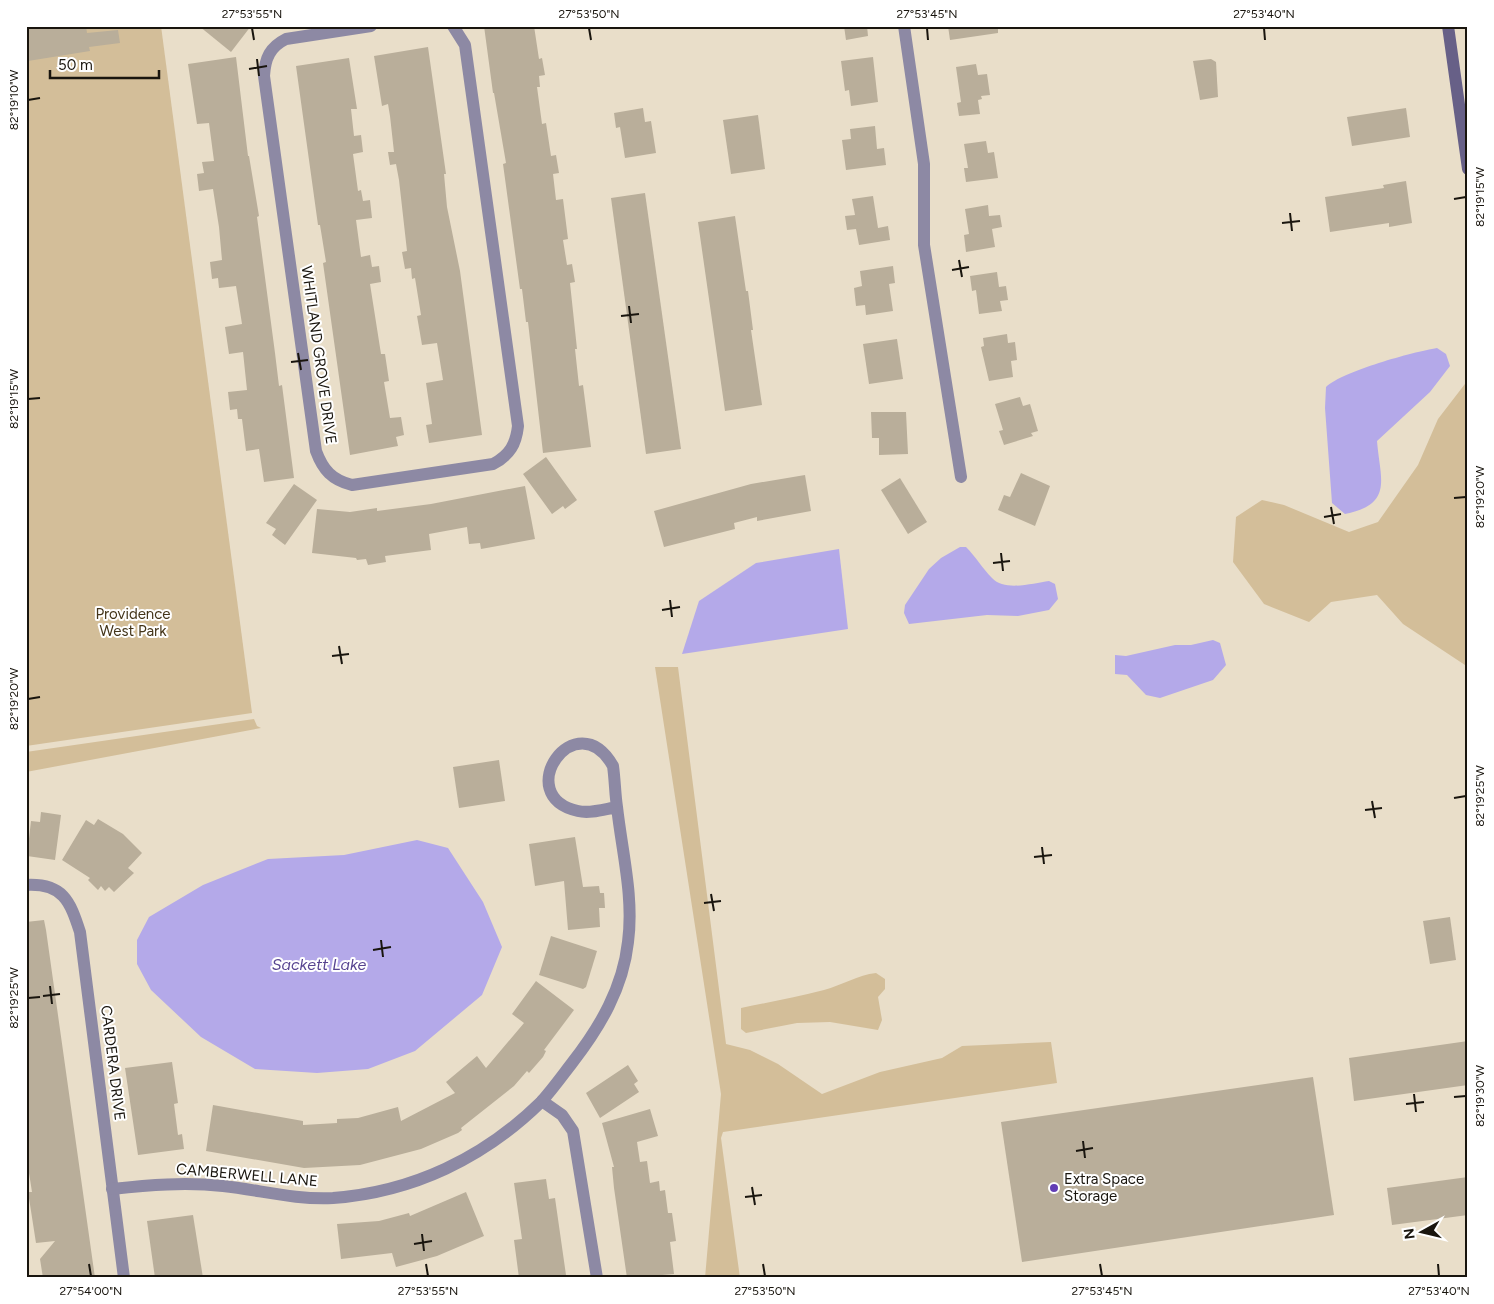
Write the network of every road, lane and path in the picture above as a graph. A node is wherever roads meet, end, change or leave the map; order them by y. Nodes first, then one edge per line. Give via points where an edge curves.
1 (371, 26) edge
2 (453, 26) edge
3 (904, 26) edge
4 (1448, 26) edge
5 (1468, 170) edge
6 (960, 477) dead end
7 (616, 807) junction
8 (26, 884) edge
9 (542, 1101) junction
10 (112, 1190) junction
11 (124, 1278) edge
12 (597, 1278) edge

1 - 2 street, WHITLAND GROVE DRIVE via 286,38 269,53 265,70 316,450 329,475 352,485 493,464 504,458 517,438 518,426 465,45
3 - 6 street via 924,164 924,245
4 - 5 main road
7 - 7 street, CAMBERWELL LANE via 613,766 601,750 579,744 570,746 555,758 549,767 548,779 556,799 578,812
7 - 9 street, CAMBERWELL LANE via 630,913 624,969 606,1013 590,1040
8 - 10 street, CARDERA DRIVE via 50,887 63,894 80,932
9 - 10 street, CAMBERWELL LANE via 489,1146 464,1161 422,1179 379,1191 316,1199 190,1184
9 - 12 street via 562,1115 573,1131
10 - 11 street, CARDERA DRIVE

